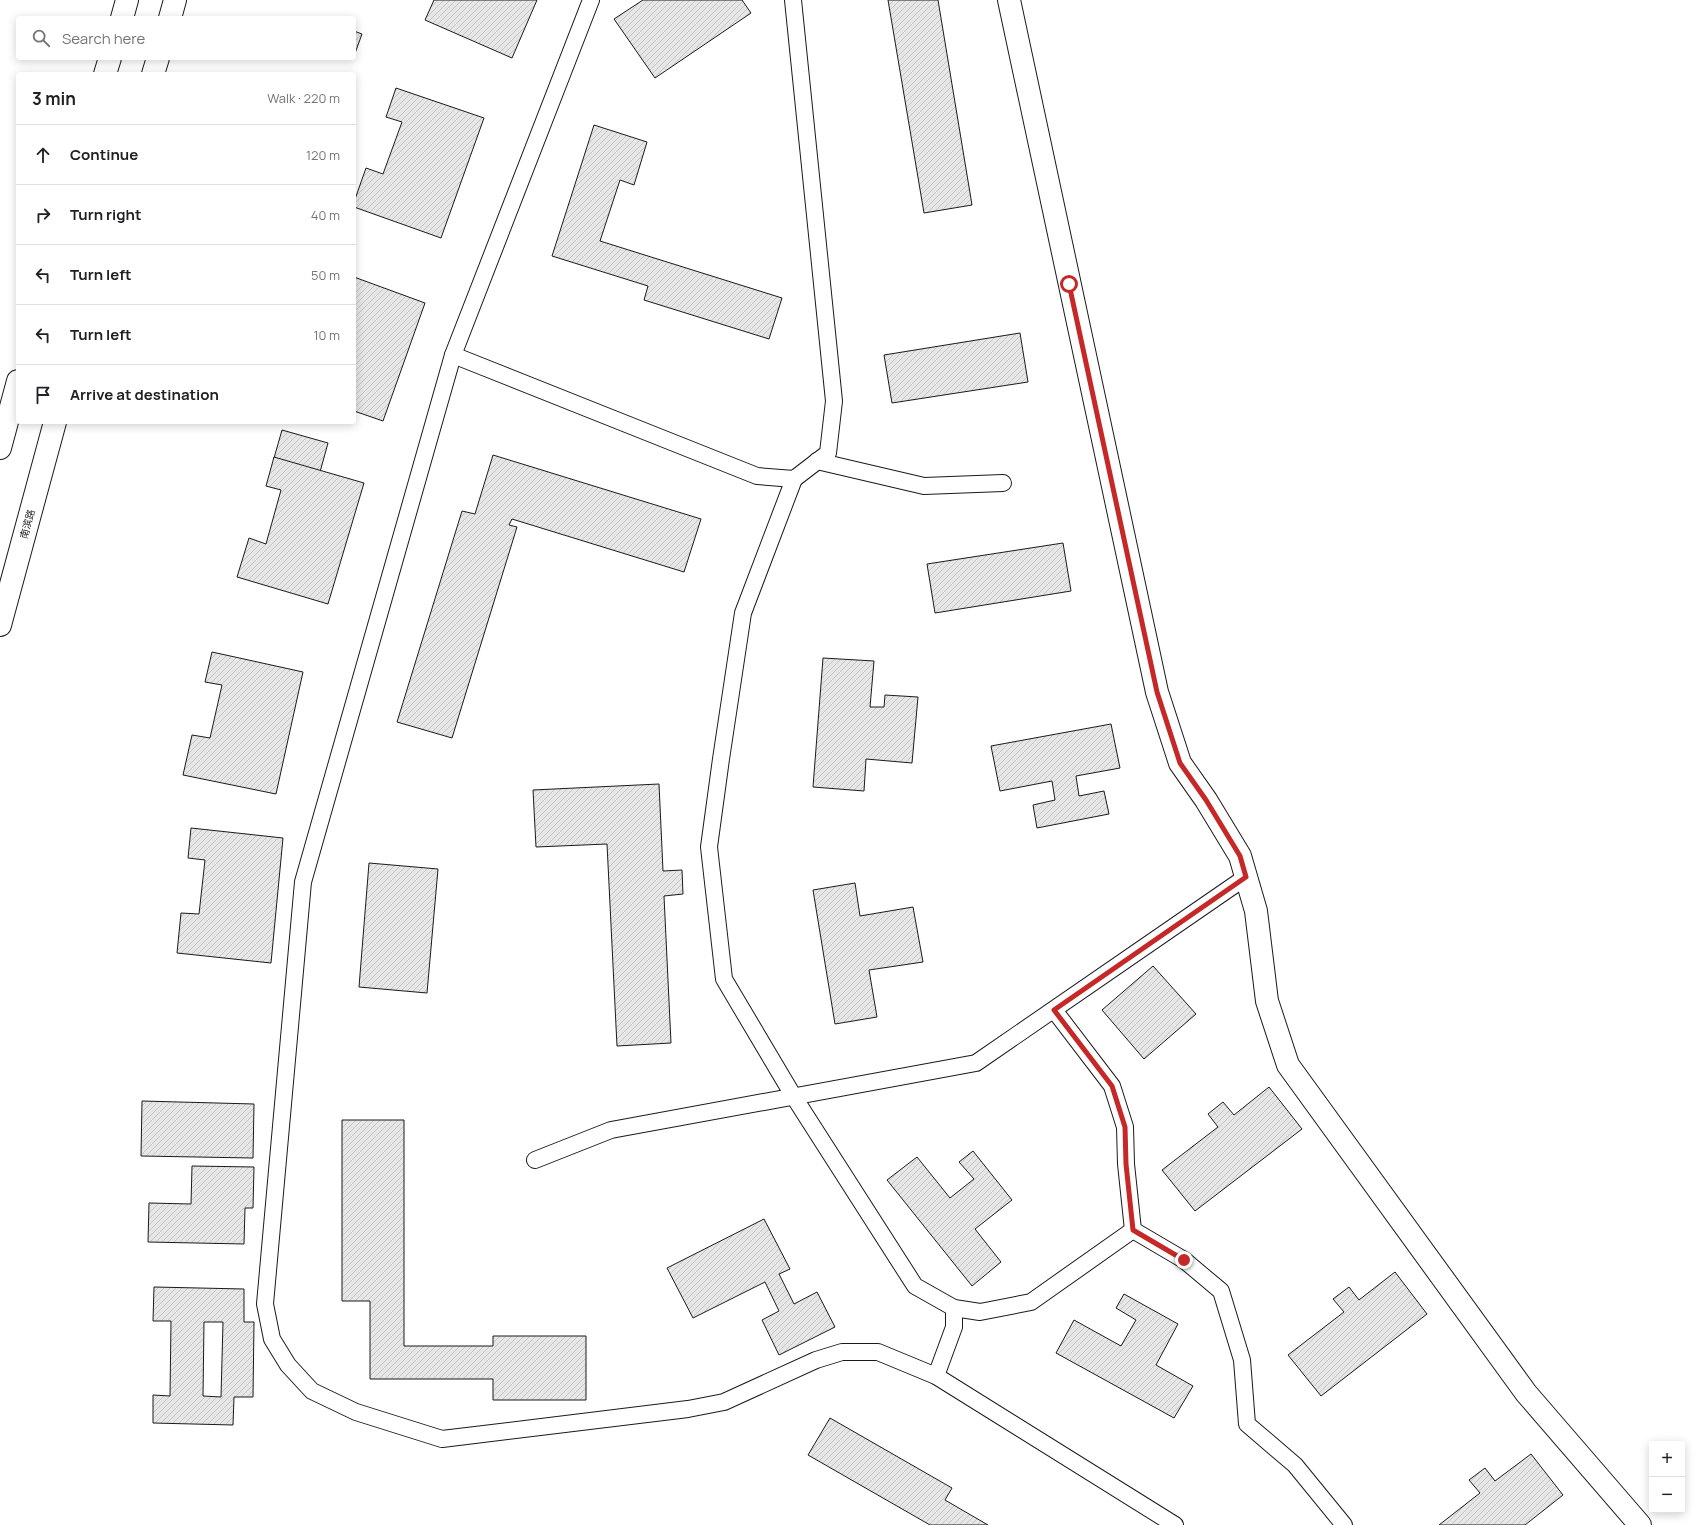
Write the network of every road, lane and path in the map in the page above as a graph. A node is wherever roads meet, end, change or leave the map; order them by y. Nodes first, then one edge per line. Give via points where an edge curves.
1 (127, 0) edge
2 (175, 0) edge
3 (591, 0) edge
4 (793, 0) edge
5 (1009, 0) edge
6 (123, 16) edge
7 (171, 16) edge
8 (109, 60) edge
9 (158, 60) edge
10 (106, 72) edge
11 (154, 72) edge
12 (453, 355) junction
13 (16, 389) edge
14 (54, 424) edge
15 (0, 448) edge
16 (817, 461) junction
17 (794, 479) junction
18 (1003, 483) dead end
19 (0, 625) edge
20 (1246, 877) junction
21 (1054, 1010) junction
22 (794, 1097) junction
23 (534, 1160) dead end
24 (1133, 1230) junction
25 (954, 1308) junction
26 (936, 1376) junction
27 (1175, 1525) edge
28 (1344, 1525) edge
29 (1640, 1525) edge

1 - 6 street
2 - 7 street
3 - 12 lane
4 - 16 lane via 834,401 828,453
5 - 20 street via 1157,692 1180,763 1240,856
8 - 10 street
9 - 11 street
12 - 17 lane via 757,476
12 - 26 lane via 303,882 265,1304 272,1339 288,1365 312,1391 356,1412 442,1439 688,1409 724,1402 816,1360 842,1352 878,1352
13 - 15 street
14 - 19 street, 南滨路
16 - 17 lane
16 - 18 lane via 924,486
17 - 22 lane via 743,612 709,847 724,979
20 - 21 lane
20 - 29 street via 1256,911 1267,1001 1288,1065 1526,1393
21 - 22 lane via 976,1063
21 - 24 lane via 1112,1086 1125,1127
22 - 23 lane via 611,1130
22 - 25 lane via 916,1286
24 - 25 lane via 1031,1302 980,1312
24 - 28 lane via 1184,1260 1221,1291 1242,1360 1247,1424 1295,1464
25 - 26 lane via 954,1327
26 - 27 lane

